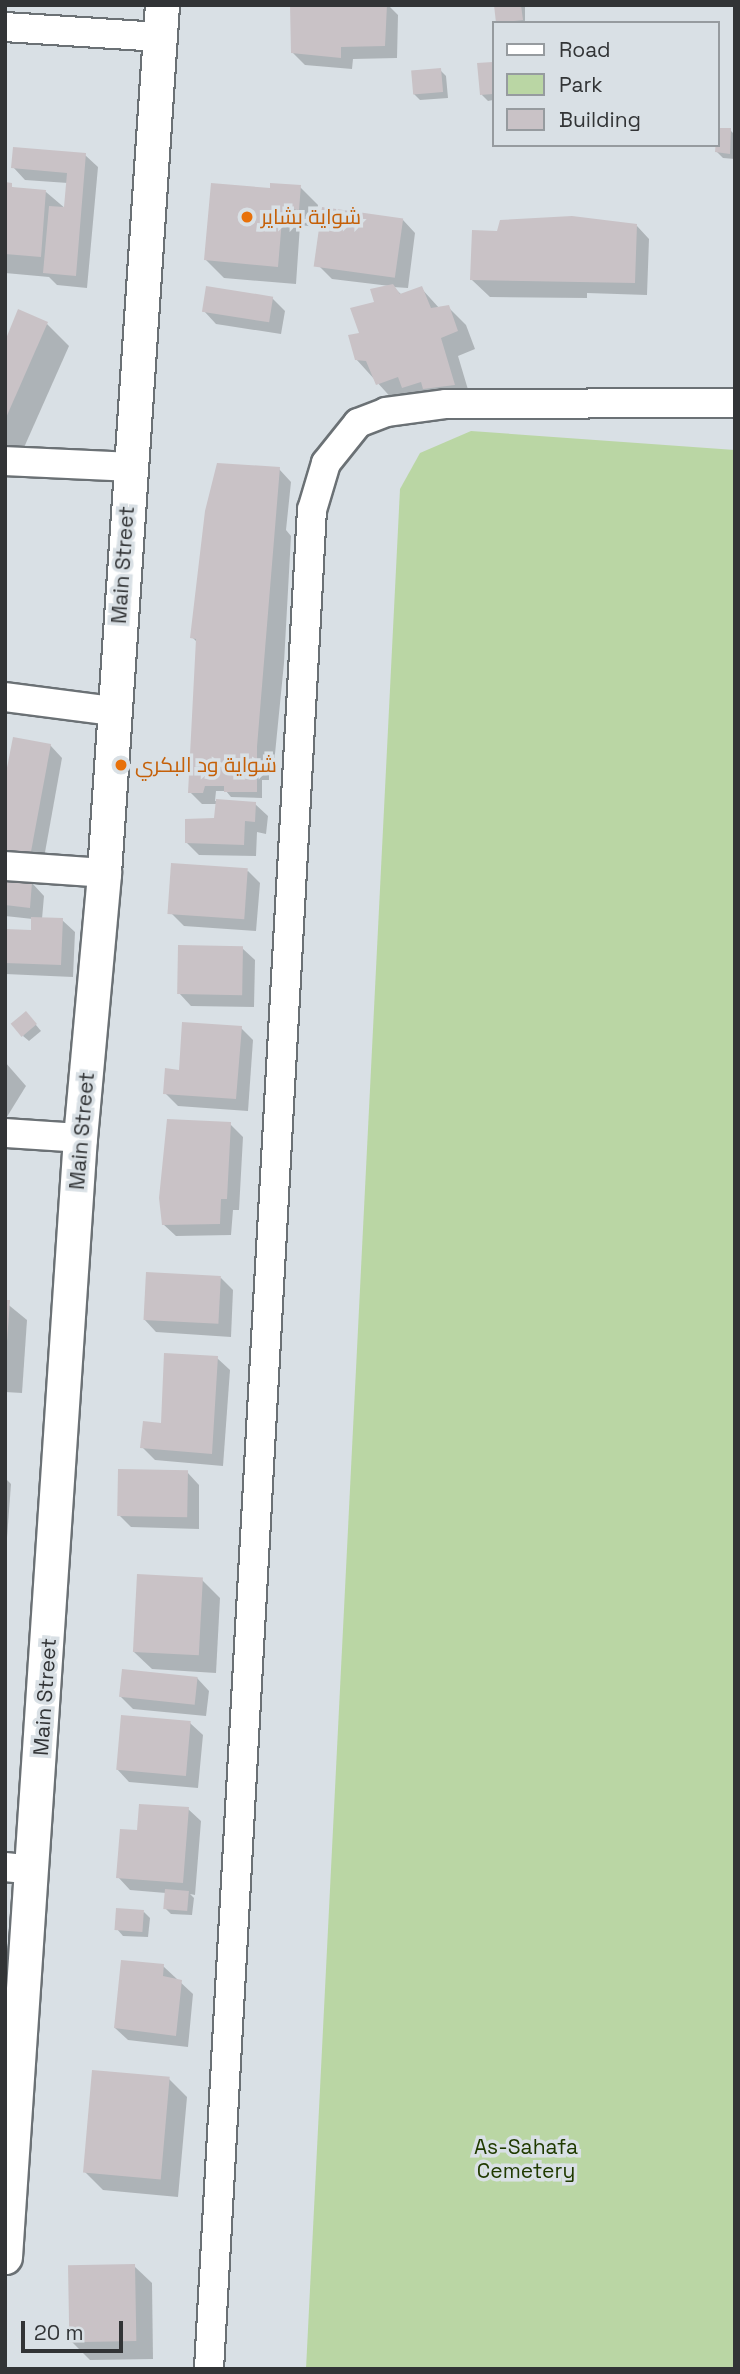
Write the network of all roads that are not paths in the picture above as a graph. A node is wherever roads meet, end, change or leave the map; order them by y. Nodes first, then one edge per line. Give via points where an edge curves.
1 (161, 21) edge
2 (5, 27) edge
3 (735, 403) edge
4 (5, 461) edge
5 (130, 467) junction
6 (5, 697) edge
7 (113, 711) junction
8 (5, 866) edge
9 (104, 873) junction
10 (5, 1133) edge
11 (80, 1138) junction
12 (19, 1868) edge
13 (12, 2090) edge
14 (5, 2257) edge
15 (209, 2369) edge

1 - 2 street
1 - 5 street, Main Street
3 - 15 street via 446,404 386,412 358,423 326,463 312,510
4 - 5 street
5 - 7 street, Main Street
6 - 7 street
7 - 9 street, Main Street
8 - 9 street
9 - 11 street, Main Street
10 - 11 street
11 - 12 street, Main Street
12 - 13 street, Main Street
13 - 14 street, Main Street

